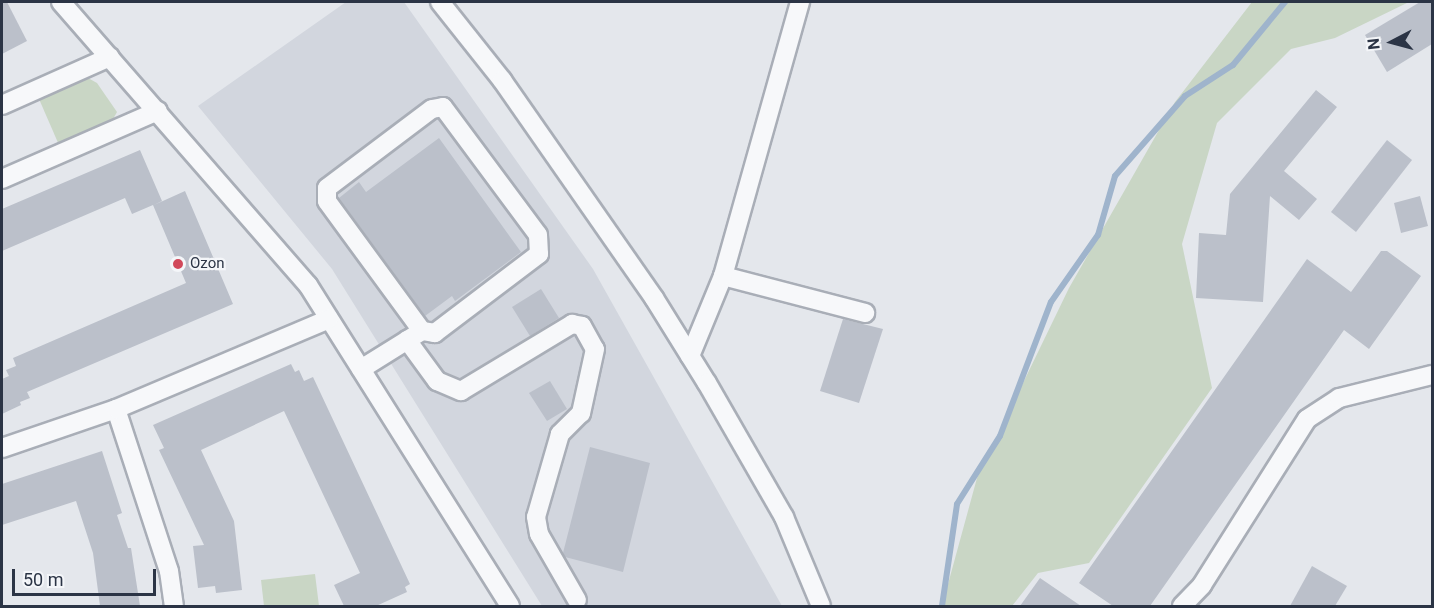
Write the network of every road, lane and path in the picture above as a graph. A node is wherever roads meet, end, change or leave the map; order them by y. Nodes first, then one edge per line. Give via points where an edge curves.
1 (61, 2) edge
2 (440, 2) edge
3 (800, 2) edge
4 (110, 57) junction
5 (2, 105) edge
6 (158, 111) junction
7 (2, 179) edge
8 (723, 276) junction
9 (865, 313) dead end
10 (329, 319) junction
11 (414, 335) junction
12 (690, 356) junction
13 (361, 369) junction
14 (1432, 375) edge
15 (116, 409) junction
16 (2, 448) edge
17 (577, 600) dead end
18 (174, 606) edge
19 (510, 606) edge
20 (821, 606) edge
21 (1182, 606) edge

1 - 4 street
2 - 12 street via 502,80
3 - 8 street
4 - 5 street
4 - 6 street
6 - 7 street
6 - 10 street via 308,285
8 - 9 street
8 - 12 street
10 - 13 street
10 - 15 street
11 - 11 street via 326,195 331,184 432,109 443,107 538,235 539,255 435,333
11 - 13 street
11 - 17 street via 437,381 461,391 572,324 582,326 595,348 581,413 560,434 536,517 539,534
12 - 20 street via 784,517
13 - 19 street
14 - 21 street via 1340,398 1307,419 1202,585
15 - 16 street
15 - 18 street via 169,571

